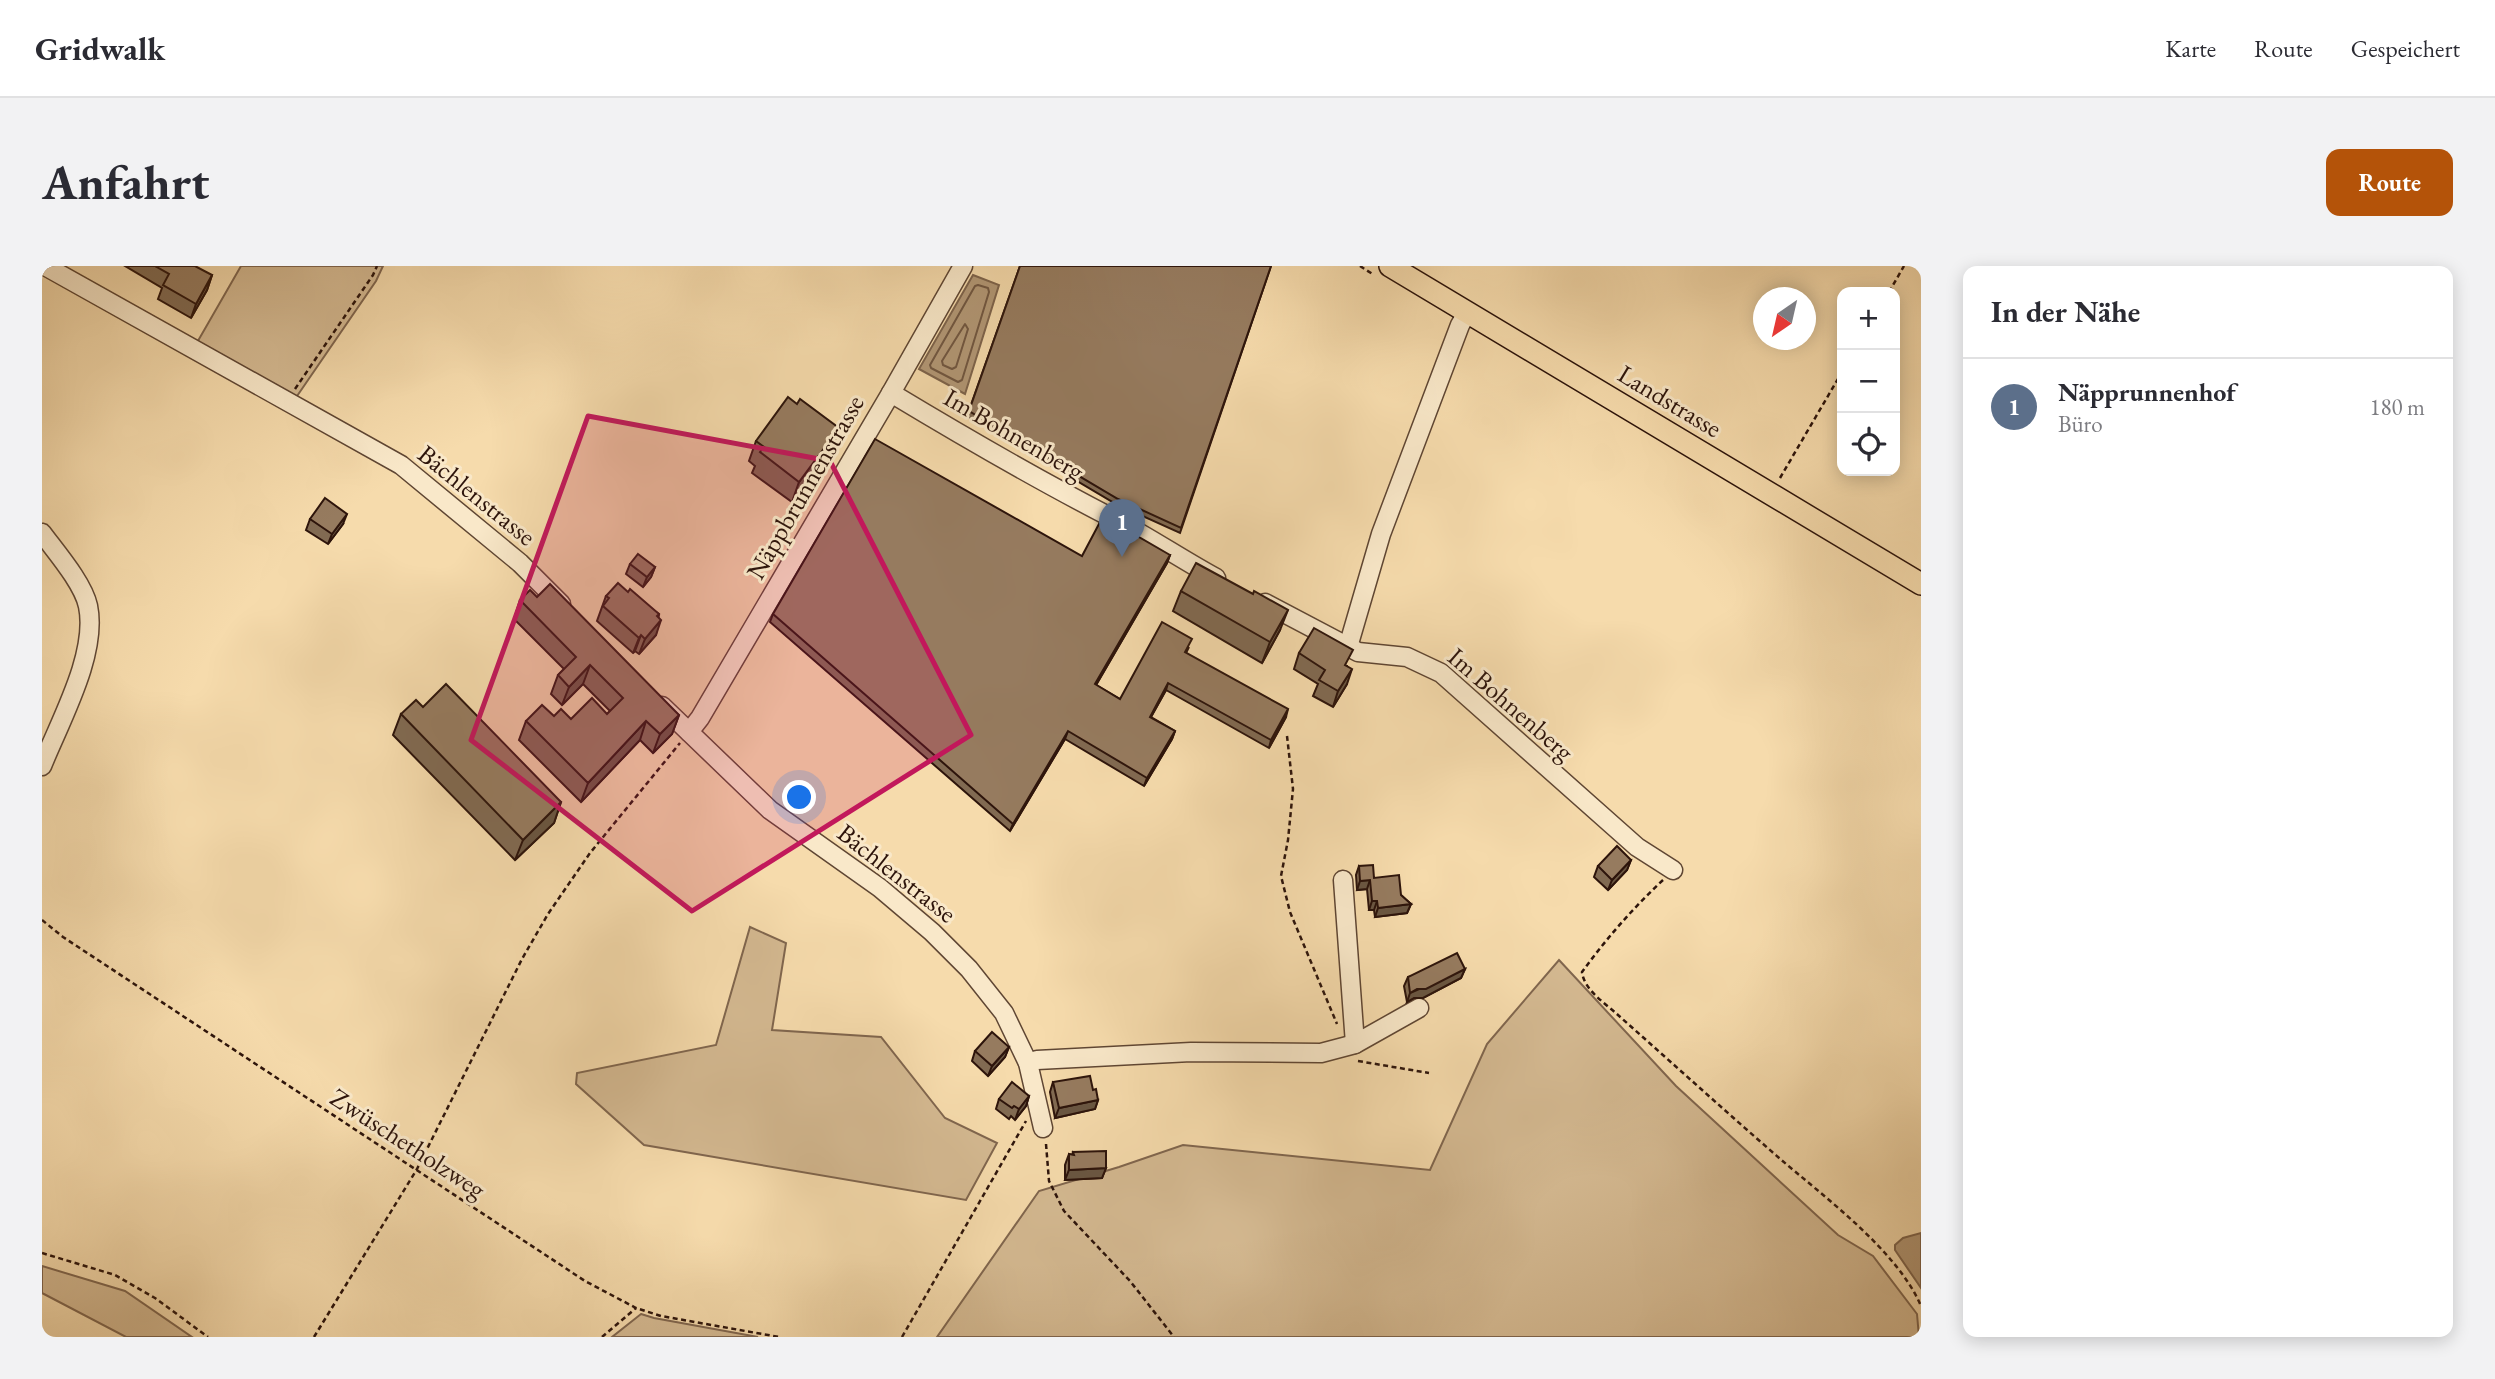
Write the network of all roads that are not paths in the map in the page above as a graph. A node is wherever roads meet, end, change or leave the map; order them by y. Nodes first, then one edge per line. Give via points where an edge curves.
1 (45, 266) edge
2 (963, 266) edge
3 (1390, 266) edge
4 (1467, 313) junction
5 (891, 393) junction
6 (42, 533) edge
7 (1921, 584) edge
8 (568, 612) edge
9 (1348, 647) junction
10 (653, 696) edge
11 (689, 732) junction
12 (42, 766) edge
13 (1673, 870) road end
14 (1343, 880) dead end
15 (1419, 1008) dead end
16 (1351, 1050) junction
17 (1028, 1063) junction
18 (1041, 1120) road end

1 - 8 street, Bächlenstrasse via 401,465 520,563
2 - 5 street, Näppbrunnenstrasse
3 - 4 main road, Landstrasse
4 - 7 main road, Landstrasse
4 - 9 street via 1381,534
5 - 9 street, Im Bohnenberg via 977,445
5 - 11 street, Näppbrunnenstrasse
6 - 12 street via 67,565 88,604 90,632 86,658
9 - 13 street, Im Bohnenberg via 1373,655 1407,657 1441,674 1637,846
10 - 11 street, Bächlenstrasse
11 - 17 street, Bächlenstrasse via 771,810 880,888 932,932 1004,1013
14 - 16 street
15 - 16 street
16 - 17 street via 1191,1052
17 - 18 street, Bächlenstrasse

